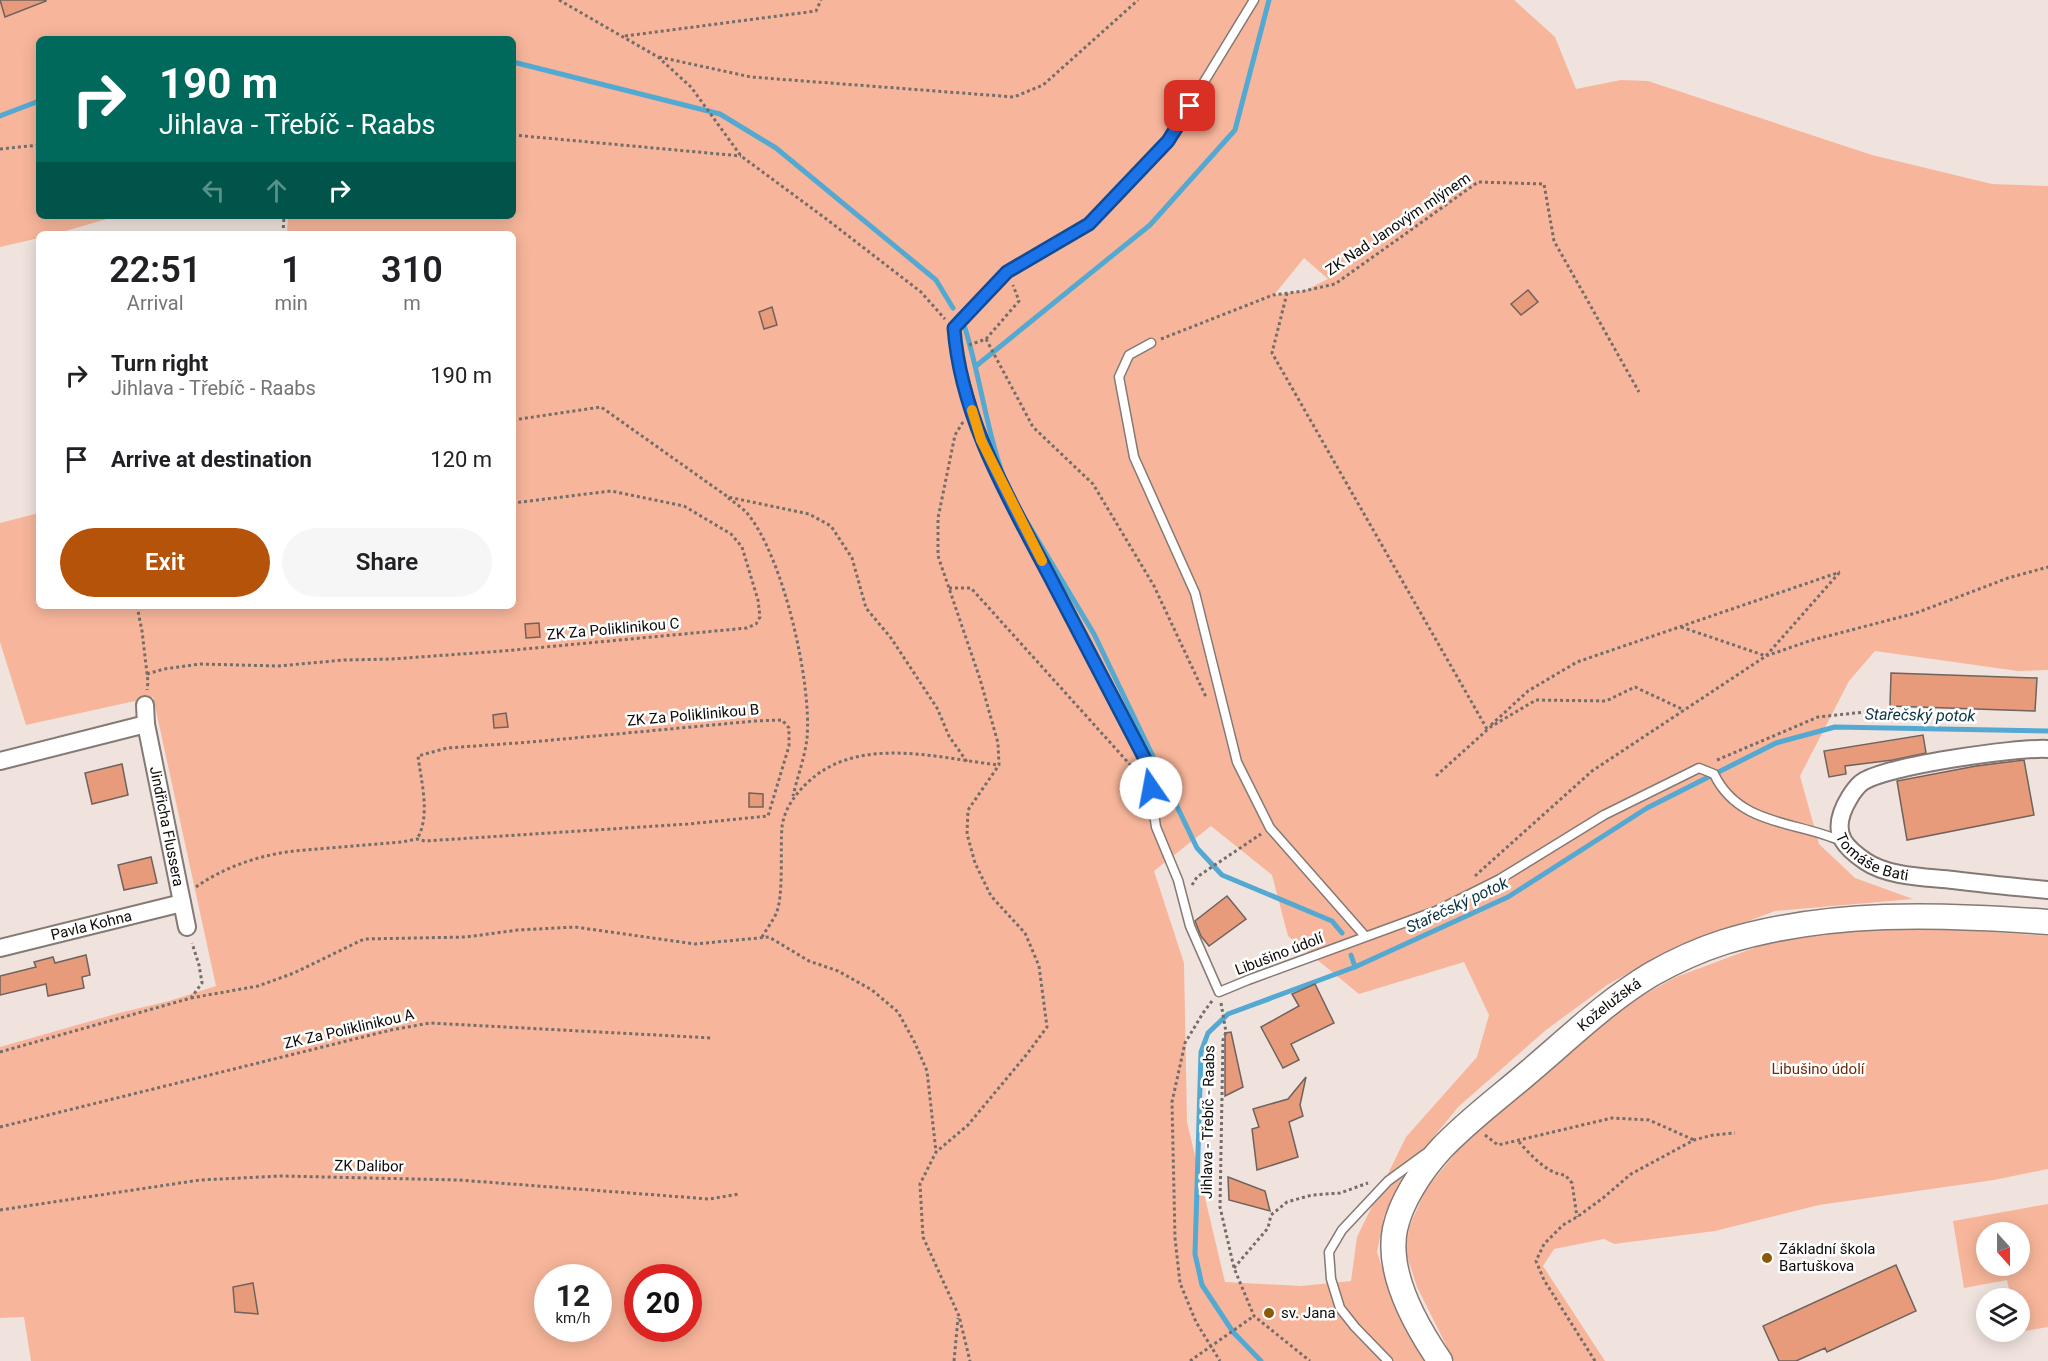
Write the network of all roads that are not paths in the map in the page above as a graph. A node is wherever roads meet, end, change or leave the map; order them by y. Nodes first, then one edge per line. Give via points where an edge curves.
1 (1254, 0) edge
2 (1151, 343) road end
3 (146, 700) road end
4 (146, 724) junction
5 (2048, 749) edge
6 (0, 761) edge
7 (1842, 841) junction
8 (2048, 890) edge
9 (182, 903) junction
10 (2048, 922) edge
11 (187, 927) road end
12 (1365, 936) junction
13 (0, 948) edge
14 (1472, 1120) junction
15 (1388, 1361) edge
16 (1440, 1361) edge

1 - 12 lane, Libušino údolí via 1168,141 1089,224 1007,272 954,328 956,350 981,440 1147,763 1156,827 1178,880 1190,926 1219,992
2 - 12 lane via 1129,355 1119,377 1134,457 1195,593 1237,762 1270,828
3 - 4 street, Jindřicha Flussera
4 - 6 street
4 - 9 street, Jindřicha Flussera
5 - 7 street, Tomáše Bati via 1983,755 1884,772 1861,783 1844,805 1838,825
7 - 8 street, Tomáše Bati via 1866,862 1896,874
7 - 12 lane, Libušino údolí via 1757,816 1719,785 1714,774 1699,768 1604,815 1500,879 1436,911
9 - 11 street, Jindřicha Flussera
9 - 13 street, Pavla Kohna
10 - 14 main road, Koželužská via 1913,916 1865,918 1781,929 1724,942 1670,964 1635,985
14 - 15 lane via 1388,1181 1342,1230 1329,1252 1331,1279 1340,1308
14 - 16 main road, Koželužská via 1428,1165 1406,1201 1395,1231 1395,1262 1403,1293 1417,1326

